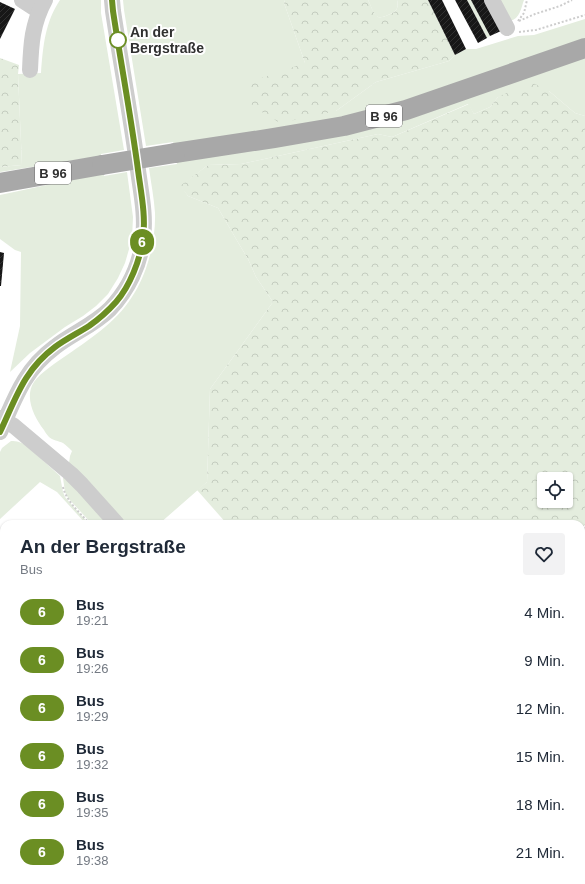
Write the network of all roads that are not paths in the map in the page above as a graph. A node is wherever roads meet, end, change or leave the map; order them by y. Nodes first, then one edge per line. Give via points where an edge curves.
1 (22, 0) edge
2 (112, 0) edge
3 (492, 0) edge
4 (42, 6) edge
5 (512, 25) road end
6 (585, 48) edge
7 (30, 70) dead end
8 (0, 183) edge
9 (2, 424) edge
10 (113, 520) edge

1 - 4 street
2 - 9 street via 144,216 143,239 138,261 117,301 104,315 55,347 26,377
3 - 5 street
4 - 7 street via 34,27
6 - 8 main road, B 96, bridge via 406,110 344,126
9 - 10 street via 14,426 71,474

